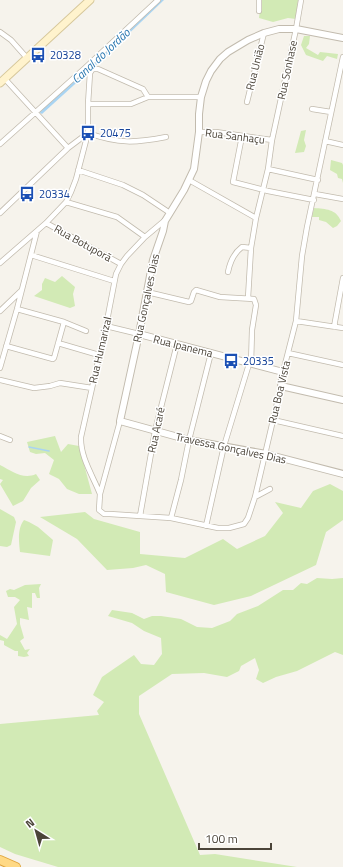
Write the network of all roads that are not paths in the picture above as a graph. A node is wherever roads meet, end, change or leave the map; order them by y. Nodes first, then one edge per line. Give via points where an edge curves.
1 (90, 0) edge
2 (158, 0) edge
3 (259, 0) edge
4 (301, 0) edge
5 (259, 11) dead end
6 (296, 29) junction
7 (0, 32) edge
8 (264, 33) junction
9 (343, 38) edge
10 (343, 57) edge
11 (27, 58) junction
12 (90, 68) junction
13 (2, 81) edge
14 (148, 97) junction
15 (201, 97) junction
16 (247, 102) dead end
17 (88, 104) junction
18 (312, 109) dead end
19 (331, 112) junction
20 (36, 113) junction
21 (199, 132) junction
22 (88, 134) junction
23 (242, 136) junction
24 (166, 137) dead end
25 (272, 140) junction
26 (325, 141) junction
27 (0, 144) edge
28 (343, 145) edge
29 (68, 148) junction
30 (268, 169) junction
31 (78, 170) junction
32 (189, 180) junction
33 (318, 180) junction
34 (262, 190) junction
35 (315, 194) junction
36 (343, 199) edge
37 (314, 200) junction
38 (66, 202) junction
39 (0, 213) edge
40 (170, 213) junction
41 (256, 218) junction
42 (164, 221) junction
43 (46, 223) junction
44 (37, 231) junction
45 (145, 237) junction
46 (251, 248) junction
47 (31, 255) junction
48 (0, 263) edge
49 (120, 264) junction
50 (228, 272) dead end
51 (343, 278) edge
52 (114, 281) junction
53 (21, 291) junction
54 (147, 292) junction
55 (248, 298) junction
56 (17, 309) junction
57 (0, 311) edge
58 (296, 321) junction
59 (64, 322) junction
60 (106, 326) junction
61 (334, 327) junction
62 (343, 328) edge
63 (86, 331) dead end
64 (139, 334) junction
65 (58, 343) junction
66 (177, 344) junction
67 (6, 346) junction
68 (0, 352) edge
69 (211, 353) junction
70 (288, 353) junction
71 (99, 354) junction
72 (250, 364) junction
73 (343, 365) edge
74 (0, 368) edge
75 (283, 372) junction
76 (0, 380) edge
77 (281, 386) junction
78 (92, 388) junction
79 (343, 400) edge
80 (273, 420) junction
81 (120, 421) junction
82 (155, 431) junction
83 (0, 436) edge
84 (343, 436) edge
85 (10, 440) dead end
86 (189, 440) junction
87 (224, 446) junction
88 (266, 454) junction
89 (343, 474) edge
90 (270, 489) dead end
91 (100, 494) junction
92 (255, 497) junction
93 (99, 510) joint
94 (140, 516) junction
95 (171, 518) junction
96 (206, 526) junction
97 (0, 860) edge
98 (16, 867) edge

1 - 11 main road
2 - 12 street
3 - 5 street
4 - 6 street, Rua Sonhase
6 - 8 street, Rua Gonçalves Dias via 279,29
6 - 9 street, Rua Gonçalves Dias
6 - 25 street, Rua Sonhase
7 - 11 street
8 - 15 street, Rua Gonçalves Dias via 236,46 220,59 208,76
8 - 16 street, Rua União
10 - 19 street, Rua Boa Vista
11 - 13 main road
12 - 14 street via 143,89
12 - 17 street
12 - 20 street
13 - 20 street
14 - 15 street
14 - 17 street via 134,104
15 - 21 street, Rua Gonçalves Dias
17 - 22 street
18 - 19 street
19 - 26 street, Rua Boa Vista
20 - 27 street
20 - 29 street
21 - 23 street, Rua Sanhaçu
21 - 32 street, Rua Gonçalves Dias via 194,169
22 - 24 street via 122,142 144,142
22 - 29 street
22 - 31 street
23 - 25 street, Rua Sanhaçu
23 - 34 street via 233,182
25 - 30 street, Rua Sonhase
26 - 28 street
26 - 33 street, Rua Boa Vista
29 - 39 street
30 - 33 street
30 - 34 street, Rua Sonhase
31 - 38 street
31 - 40 street via 143,194
32 - 40 street, Rua Gonçalves Dias
32 - 41 street
33 - 35 street, Rua Boa Vista
34 - 37 street
34 - 41 street, Rua Sonhase
35 - 36 street
35 - 37 street, Rua Boa Vista
37 - 58 street, Rua Boa Vista via 302,256
38 - 43 street
38 - 45 street via 116,217
40 - 42 street, Rua Gonçalves Dias
41 - 46 street, Rua Sonhase
42 - 45 street, Rua Humarizal
42 - 54 street, Rua Gonçalves Dias
43 - 44 street
43 - 49 street, Rua Botuporã
44 - 47 street
44 - 48 street
45 - 49 street, Rua Humarizal
46 - 50 street via 242,247 238,250
46 - 55 street, Rua Sonhase
47 - 52 street
47 - 53 street
49 - 52 street, Rua Humarizal
51 - 61 street
52 - 60 street, Rua Humarizal
53 - 56 street
53 - 57 street
54 - 55 street via 189,302 196,290 220,297
54 - 64 street, Rua Gonçalves Dias
55 - 72 street via 254,299 256,305
56 - 59 street
56 - 67 street
58 - 61 street
58 - 70 street, Rua Boa Vista
59 - 63 street
59 - 65 street
60 - 64 street, Rua Ipanema
60 - 71 street, Rua Humarizal
61 - 62 street
64 - 66 street, Rua Ipanema
64 - 81 street, Rua Gonçalves Dias
65 - 67 street via 52,359
65 - 71 street
66 - 69 street, Rua Ipanema
66 - 82 street, Rua Acaré
67 - 68 street
67 - 74 street
69 - 72 street, Rua Ipanema
69 - 86 street
70 - 73 street
70 - 75 street, Rua Boa Vista
71 - 78 street, Rua Humarizal
72 - 75 street, Rua Ipanema
72 - 87 street
75 - 77 street, Rua Boa Vista
76 - 78 street via 34,388 62,383
77 - 79 street
77 - 80 street, Rua Boa Vista
78 - 91 street, Rua Humarizal via 81,442 85,460
80 - 84 street
80 - 88 street, Rua Boa Vista
81 - 82 street, Travessa Gonçalves Dias
81 - 91 street, Rua Gonçalves Dias
82 - 86 street, Travessa Gonçalves Dias
82 - 94 street, Rua Acaré
83 - 85 street
86 - 87 street, Travessa Gonçalves Dias
86 - 95 street
87 - 88 street, Travessa Gonçalves Dias
87 - 96 street
88 - 89 street, Travessa Gonçalves Dias
88 - 92 street, Rua Boa Vista
90 - 92 street
91 - 93 street, Rua Gonçalves Dias
92 - 96 street, Rua Boa Vista via 244,524 229,528
93 - 94 street, Rua Boa Vista via 106,514
94 - 95 street, Rua Boa Vista
95 - 96 street, Rua Boa Vista
97 - 98 highway

